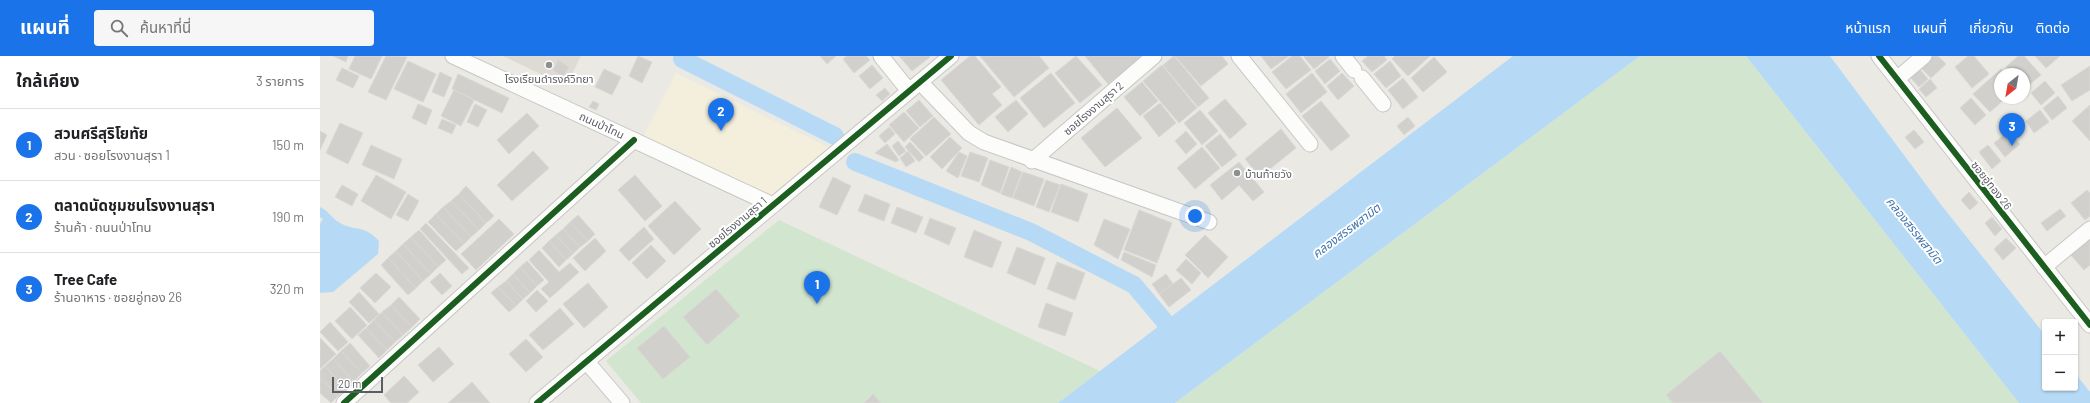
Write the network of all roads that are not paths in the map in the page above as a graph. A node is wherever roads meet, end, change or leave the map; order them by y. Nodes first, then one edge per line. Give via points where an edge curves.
1 (453, 56) edge
2 (881, 56) edge
3 (951, 56) edge
4 (1154, 56) edge
5 (1239, 56) edge
6 (1343, 56) edge
7 (1879, 56) edge
8 (1924, 56) edge
9 (1897, 79) junction
10 (915, 86) junction
11 (1383, 104) dead end
12 (634, 140) junction
13 (1310, 144) dead end
14 (1032, 161) junction
15 (773, 205) junction
16 (1209, 222) dead end
17 (2090, 228) edge
18 (2044, 266) junction
19 (2090, 324) edge
20 (586, 361) junction
21 (344, 403) edge
22 (537, 403) edge
23 (622, 403) edge

1 - 12 street, ถนนป่าโทน
2 - 10 street
3 - 10 street, ซอยโรงงานสุรา 1
4 - 14 street, ซอยโรงงานสุรา 2
5 - 13 street
6 - 11 street
7 - 9 street, ซอยอู่ทอง 26
8 - 9 street
9 - 18 street, ซอยอู่ทอง 26
10 - 14 street via 969,133 984,142
10 - 15 street, ซอยโรงงานสุรา 1
12 - 15 street, ถนนป่าโทน
12 - 21 street
14 - 16 street
15 - 20 street, ซอยโรงงานสุรา 1
17 - 18 street
18 - 19 street, ซอยอู่ทอง 26
20 - 22 street, ซอยโรงงานสุรา 1
20 - 23 street

